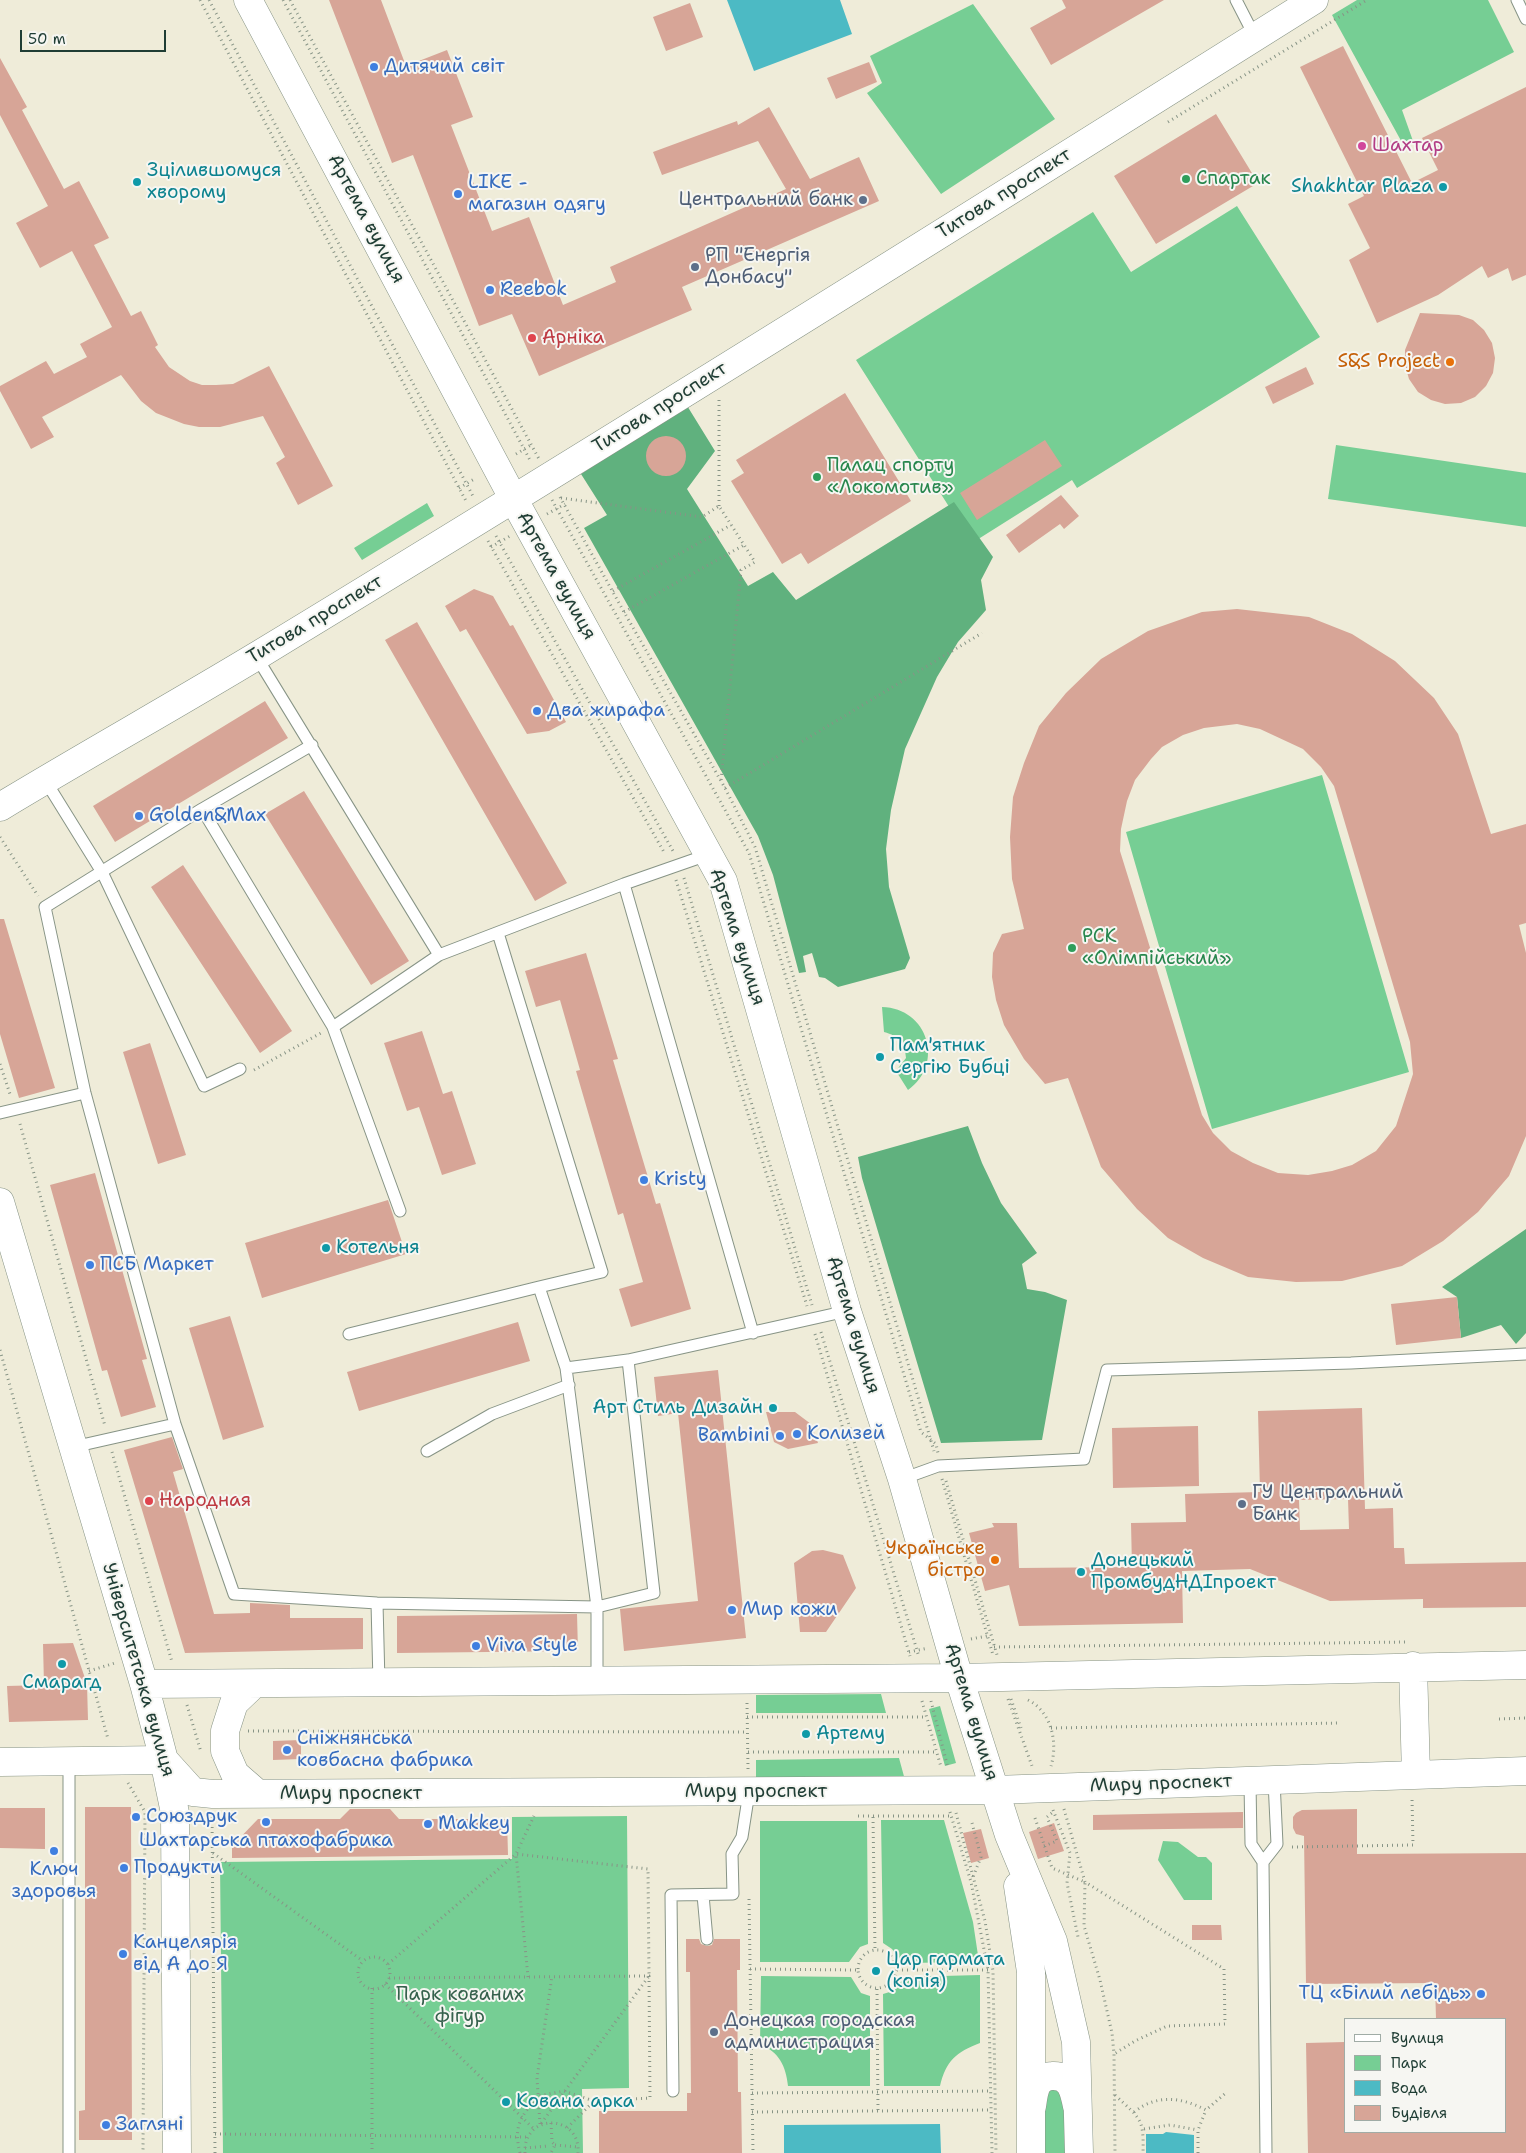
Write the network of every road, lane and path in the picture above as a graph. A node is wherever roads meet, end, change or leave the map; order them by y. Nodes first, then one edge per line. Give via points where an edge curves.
1 (248, 0) edge
2 (1236, 0) edge
3 (1314, 0) edge
4 (1368, 0) edge
5 (1517, 0) edge
6 (1526, 19) edge
7 (1255, 37) junction
8 (1163, 125) dead end
9 (720, 395) dead end
10 (513, 498) junction
11 (561, 498) dead end
12 (719, 506) junction
13 (731, 525) junction
14 (744, 545) junction
15 (613, 591) dead end
16 (624, 612) dead end
17 (982, 633) dead end
18 (256, 656) junction
19 (312, 745) junction
20 (45, 780) junction
21 (721, 781) dead end
22 (725, 788) dead end
23 (0, 807) edge
24 (202, 809) junction
25 (0, 836) edge
26 (710, 854) junction
27 (102, 872) junction
28 (624, 884) junction
29 (45, 907) junction
30 (498, 933) junction
31 (439, 955) junction
32 (333, 1027) junction
33 (240, 1069) joint
34 (85, 1093) junction
35 (0, 1113) edge
36 (0, 1202) edge
37 (400, 1211) dead end
38 (538, 1287) junction
39 (847, 1311) junction
40 (752, 1333) junction
41 (349, 1334) dead end
42 (1526, 1354) edge
43 (628, 1360) junction
44 (566, 1368) junction
45 (569, 1385) junction
46 (175, 1424) junction
47 (73, 1447) junction
48 (427, 1451) dead end
49 (902, 1479) junction
50 (377, 1603) junction
51 (597, 1606) junction
52 (987, 1636) dead end
53 (991, 1647) junction
54 (1415, 1654) junction
55 (1526, 1665) edge
56 (959, 1678) junction
57 (747, 1681) junction
58 (597, 1682) junction
59 (379, 1683) junction
60 (144, 1684) junction
61 (254, 1684) junction
62 (1008, 1687) junction
63 (1024, 1699) dead end
64 (747, 1717) junction
65 (927, 1717) dead end
66 (1526, 1718) edge
67 (1498, 1719) dead end
68 (1340, 1723) dead end
69 (1051, 1728) junction
70 (194, 1731) dead end
71 (225, 1731) junction
72 (748, 1732) junction
73 (748, 1752) junction
74 (937, 1752) dead end
75 (164, 1760) junction
76 (0, 1762) edge
77 (69, 1762) junction
78 (1526, 1771) edge
79 (1262, 1781) junction
80 (1414, 1787) junction
81 (1040, 1788) junction
82 (995, 1790) junction
83 (749, 1792) junction
84 (258, 1794) junction
85 (537, 1810) dead end
86 (874, 1817) dead end
87 (1048, 1817) dead end
88 (1035, 1818) dead end
89 (972, 1823) dead end
90 (1009, 1835) junction
91 (1044, 1846) junction
92 (1292, 1847) dead end
93 (212, 1852) dead end
94 (516, 1854) junction
95 (1263, 1862) junction
96 (971, 1882) dead end
97 (1085, 1882) junction
98 (732, 1894) junction
99 (703, 1895) junction
100 (707, 1939) dead end
101 (875, 1950) junction
102 (363, 1961) junction
103 (388, 1964) junction
104 (750, 1969) junction
105 (857, 1970) junction
106 (896, 1970) junction
107 (988, 1970) dead end
108 (552, 1976) junction
109 (649, 1976) junction
110 (527, 1977) junction
111 (389, 1978) junction
112 (386, 1984) junction
113 (372, 1988) junction
114 (877, 1989) junction
115 (1114, 2054) junction
116 (564, 2091) junction
117 (673, 2091) dead end
118 (878, 2092) junction
119 (992, 2092) dead end
120 (1227, 2092) dead end
121 (752, 2093) junction
122 (1114, 2095) junction
123 (538, 2096) junction
124 (594, 2100) junction
125 (992, 2110) dead end
126 (1206, 2110) junction
127 (878, 2111) junction
128 (1031, 2111) junction
129 (752, 2112) junction
130 (1079, 2112) junction
131 (1134, 2112) junction
132 (521, 2116) junction
133 (551, 2123) junction
134 (540, 2124) junction
135 (567, 2128) junction
136 (534, 2129) junction
137 (1144, 2129) junction
138 (1198, 2130) junction
139 (215, 2134) dead end
140 (372, 2135) junction
141 (516, 2136) junction
142 (528, 2136) junction
143 (552, 2142) junction
144 (555, 2145) junction
145 (548, 2146) junction
146 (578, 2147) junction
147 (525, 2148) junction
148 (551, 2152) edge
149 (69, 2153) edge
150 (178, 2153) edge
151 (372, 2153) edge
152 (520, 2153) edge
153 (525, 2153) edge
154 (578, 2153) edge
155 (753, 2153) edge
156 (1031, 2153) edge
157 (1079, 2153) edge
158 (1115, 2153) edge
159 (1143, 2153) edge
160 (1198, 2153) edge
161 (1266, 2153) edge

1 - 10 main road, Артема вулиця
2 - 7 lane
3 - 7 main road, Титова проспект
4 - 8 path
5 - 6 lane
7 - 10 main road, Титова проспект
9 - 12 path
10 - 18 main road, Титова проспект
10 - 26 main road, Артема вулиця
11 - 12 path via 702,517
12 - 13 path
13 - 14 path
13 - 15 path
14 - 16 path
14 - 21 path via 755,562 742,570
17 - 22 path
18 - 19 lane
18 - 20 main road, Титова проспект
19 - 24 lane
19 - 31 lane
20 - 23 main road, Титова проспект
20 - 27 lane
24 - 27 lane
24 - 32 lane
25 - 29 path
26 - 28 lane
26 - 39 main road, Артема вулиця via 723,881
27 - 29 lane
27 - 33 lane via 204,1086
28 - 30 lane
28 - 40 lane
29 - 34 lane
30 - 31 lane
30 - 38 lane via 602,1272
31 - 32 lane
32 - 33 path via 246,1075
32 - 37 lane
34 - 35 lane
34 - 46 lane
36 - 47 main road, Університетська вулиця
38 - 41 lane
38 - 44 lane
39 - 40 lane
39 - 49 main road, Артема вулиця
40 - 43 lane
42 - 49 lane via 1107,1370 1084,1459 938,1466
43 - 44 lane
43 - 51 lane via 654,1593
44 - 45 lane
45 - 48 lane via 492,1414
45 - 51 lane
46 - 47 lane
46 - 50 lane via 234,1594
47 - 60 main road, Університетська вулиця
49 - 56 main road, Артема вулиця
50 - 51 lane
50 - 59 lane
51 - 58 lane
52 - 53 path
53 - 54 path
53 - 62 path
54 - 55 main road
54 - 62 main road
54 - 80 main road
56 - 57 main road
56 - 62 main road
56 - 82 main road, Артема вулиця
57 - 58 main road
57 - 64 path
58 - 59 main road
59 - 61 main road
60 - 61 main road
60 - 75 main road, Університетська вулиця
61 - 71 main road via 234,1703
62 - 81 path via 1006,1694
63 - 69 path via 1031,1700 1045,1715
64 - 65 path
64 - 72 path
66 - 67 path
68 - 69 path
69 - 81 path via 1055,1754 1049,1774
70 - 71 path
71 - 72 path
71 - 84 main road via 225,1751 235,1774
72 - 73 path
73 - 74 path
73 - 83 path
75 - 77 main road
75 - 84 main road, Миру проспект via 193,1792
75 - 150 main road, Університетська вулиця via 175,1813
76 - 77 main road
77 - 149 lane
78 - 80 main road, Миру проспект
79 - 80 main road, Миру проспект
79 - 81 main road, Миру проспект
79 - 95 lane via 1252,1844
79 - 95 lane via 1277,1844
80 - 92 path via 1413,1845
81 - 82 main road, Миру проспект
81 - 97 path via 1063,1804
82 - 83 main road, Миру проспект
82 - 90 main road, Артема вулиця
83 - 84 main road, Миру проспект
83 - 98 lane via 742,1837 732,1854
85 - 94 path
86 - 101 path
87 - 91 path via 1057,1841
88 - 91 path
89 - 96 path via 981,1857
90 - 128 main road, Артема вулиця via 1030,1965
90 - 130 main road, Артема вулиця via 1055,1950 1076,2042
91 - 97 path via 1052,1868
93 - 102 path
94 - 103 path
94 - 109 path via 648,1869
94 - 110 path
95 - 161 lane
97 - 115 path via 1084,1926 1100,1980
97 - 115 path via 1224,1969 1225,2024 1167,2026
98 - 99 lane
98 - 104 path via 748,1894
99 - 100 lane
99 - 117 lane via 671,1895
101 - 105 path via 862,1956
101 - 106 path via 890,1955 895,1960
102 - 103 path via 377,1957
102 - 113 path via 359,1975 361,1981
103 - 111 path
104 - 105 path
104 - 121 path
105 - 114 path via 864,1984
106 - 107 path
106 - 114 path via 891,1983
108 - 109 path
108 - 110 path
108 - 123 path via 537,2078
109 - 116 path
109 - 124 path via 650,2098
110 - 111 path
111 - 112 path
112 - 113 path
112 - 132 path
113 - 140 path
114 - 118 path
115 - 122 path
116 - 123 path
116 - 124 path
116 - 134 path
118 - 119 path
118 - 121 path
118 - 127 path
120 - 126 path
121 - 129 path
122 - 131 path
122 - 158 path
123 - 132 path
123 - 134 path
124 - 135 path
125 - 127 path
126 - 131 path via 1172,2098 1152,2101
126 - 138 path
127 - 129 path
128 - 130 main road via 1040,2081 1049,2076 1059,2076 1070,2083
128 - 156 main road, Артема вулиця
129 - 155 path
130 - 157 main road, Артема вулиця
131 - 137 path
132 - 136 path
132 - 141 path
133 - 134 path
133 - 135 path
133 - 143 path
134 - 136 path
135 - 146 path via 574,2135
136 - 142 path
137 - 138 path via 1170,2124
137 - 159 path
138 - 160 path
139 - 140 path
140 - 141 path
140 - 151 path
141 - 142 path
141 - 152 path
142 - 147 path
143 - 144 path
143 - 145 path
144 - 146 path
144 - 148 path
145 - 147 path
145 - 148 path
146 - 154 path
147 - 153 path

